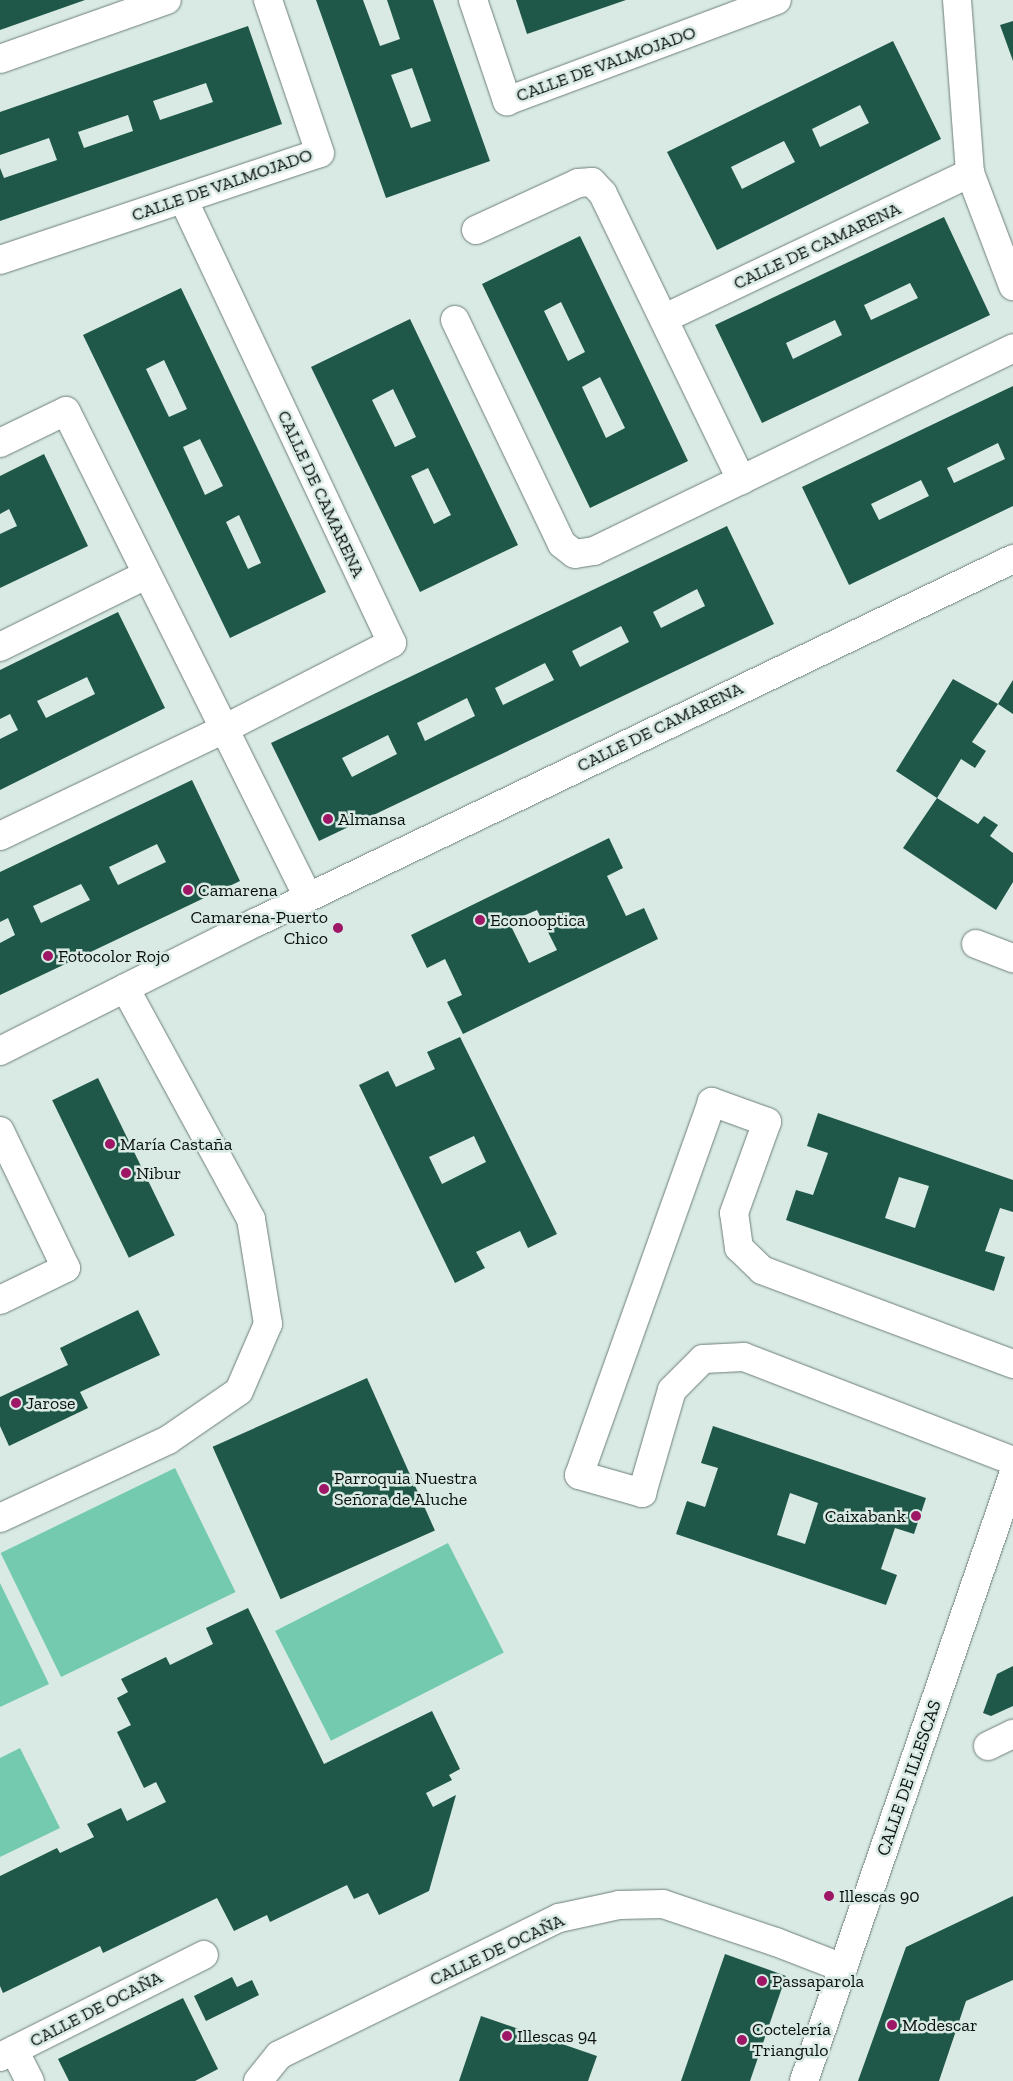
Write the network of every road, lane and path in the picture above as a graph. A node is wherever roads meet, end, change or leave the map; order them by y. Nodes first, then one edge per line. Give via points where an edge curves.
1 (167, 0) edge
2 (268, 0) edge
3 (472, 0) edge
4 (777, 0) edge
5 (957, 0) edge
6 (0, 59) edge
7 (970, 173) junction
8 (183, 199) junction
9 (476, 230) dead end
10 (0, 260) edge
11 (1013, 286) edge
12 (665, 318) junction
13 (455, 320) dead end
14 (1013, 348) edge
15 (0, 443) edge
16 (741, 480) junction
17 (1013, 558) edge
18 (146, 575) junction
19 (0, 648) edge
20 (222, 730) junction
21 (0, 836) edge
22 (308, 898) junction
23 (976, 944) dead end
24 (1013, 958) edge
25 (125, 988) junction
26 (0, 1051) edge
27 (0, 1131) edge
28 (0, 1300) edge
29 (1013, 1364) edge
30 (1013, 1461) edge
31 (1013, 1475) edge
32 (0, 1518) edge
33 (1013, 1734) edge
34 (988, 1746) dead end
35 (204, 1955) dead end
36 (843, 1968) junction
37 (7, 2054) edge
38 (30, 2081) edge
39 (258, 2081) edge
40 (804, 2081) edge

1 - 6 street
2 - 8 street, CALLE DE VALMOJADO via 320,153
3 - 4 street, CALLE DE VALMOJADO via 507,101
5 - 7 street
7 - 11 street
7 - 12 street, CALLE DE CAMARENA
8 - 10 street, CALLE DE VALMOJADO
8 - 20 street, CALLE DE CAMARENA via 392,642
9 - 12 street via 578,183 592,182 604,194
12 - 16 street
13 - 16 street via 562,544 575,554 594,551
14 - 16 street
15 - 18 street via 66,411
17 - 22 street, CALLE DE CAMARENA
18 - 19 street
18 - 20 street
20 - 21 street, CALLE DE CAMARENA
20 - 22 street
22 - 25 street, CALLE DE CAMARENA
23 - 24 street
25 - 26 street, CALLE DE CAMARENA
25 - 32 street via 251,1219 268,1324 239,1392 168,1440
27 - 28 street via 66,1268
29 - 30 street via 762,1270 739,1248 734,1213 767,1122 712,1102 578,1476 642,1493 672,1390 702,1359 744,1357
31 - 36 street, CALLE DE ILLESCAS
33 - 34 street
35 - 37 street, CALLE DE OCAÑA
36 - 39 street, CALLE DE OCAÑA via 663,1904 619,1905 550,1922 279,2056
36 - 40 street, CALLE DE ILLESCAS
37 - 38 street, CALLE DE OCAÑA

